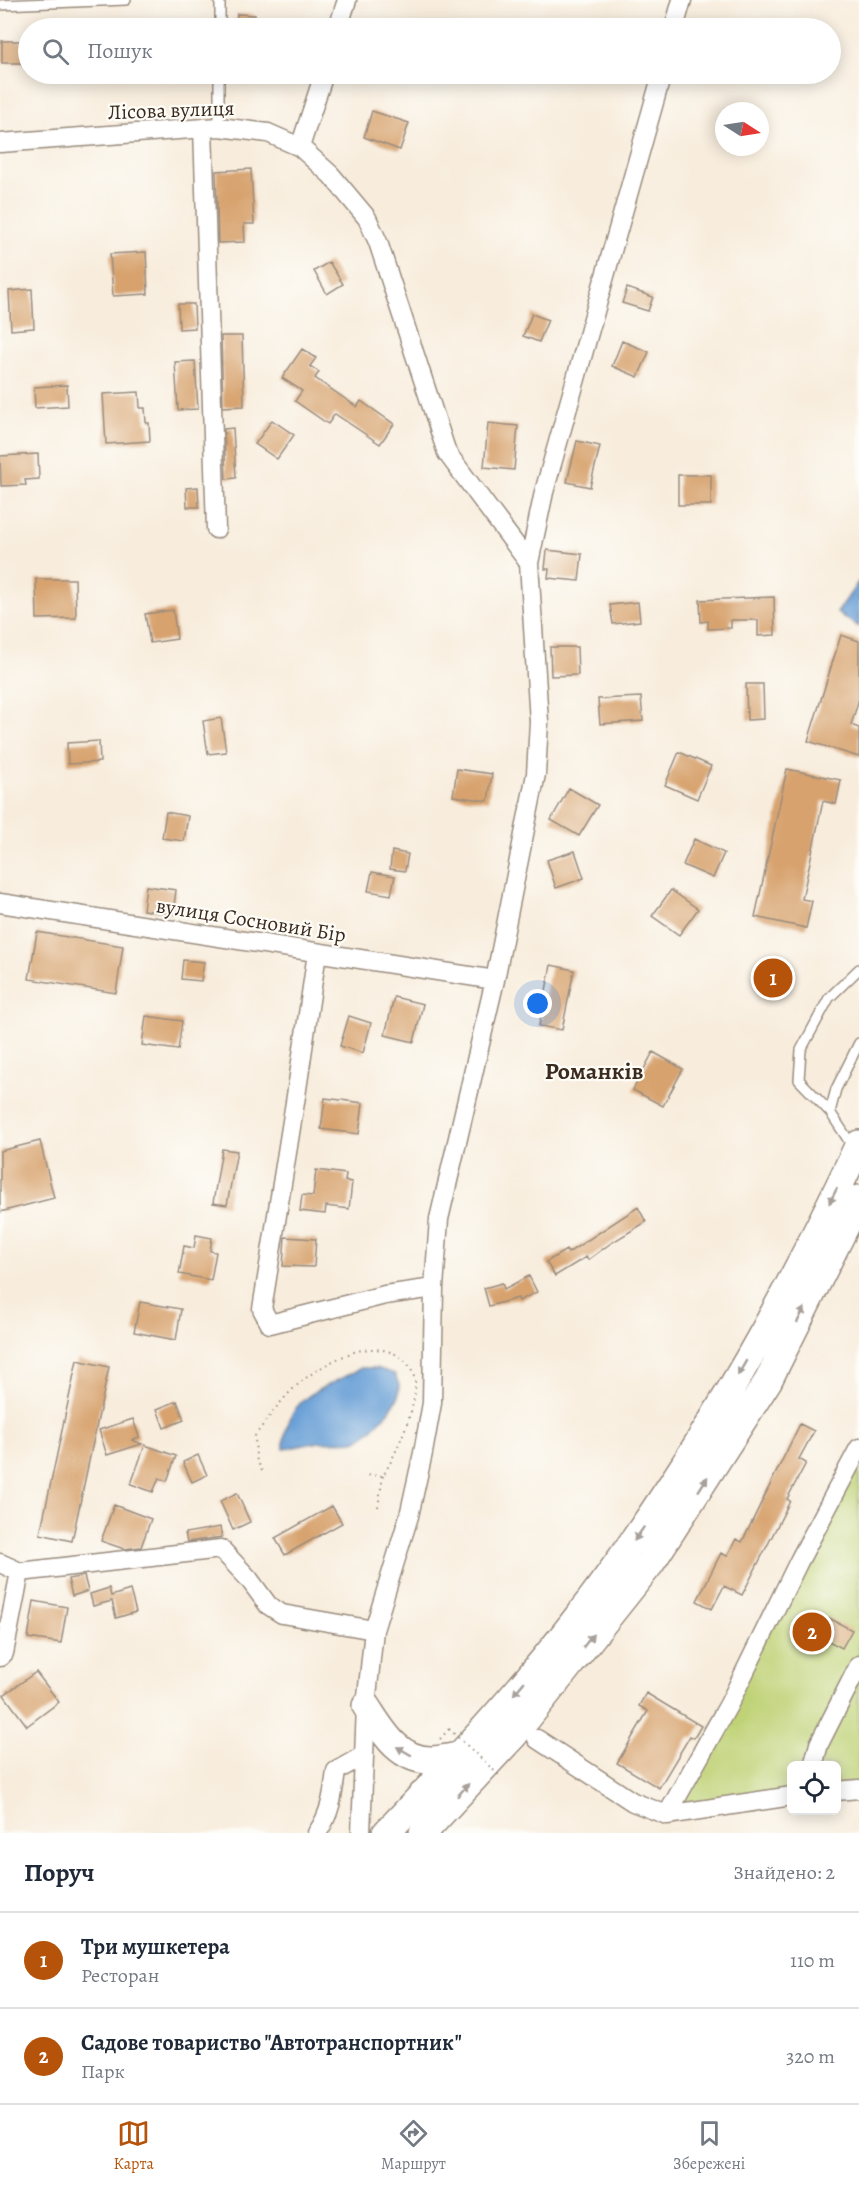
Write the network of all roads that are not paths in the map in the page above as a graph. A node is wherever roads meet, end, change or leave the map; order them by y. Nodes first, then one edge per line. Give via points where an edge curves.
1 (126, 0) edge
2 (218, 0) edge
3 (346, 0) edge
4 (682, 0) edge
5 (0, 6) edge
6 (220, 18) edge
7 (341, 18) edge
8 (677, 18) edge
9 (217, 84) edge
10 (321, 84) edge
11 (659, 84) edge
12 (211, 127) junction
13 (0, 143) edge
14 (300, 147) junction
15 (216, 529) dead end
16 (530, 563) junction
17 (0, 903) edge
18 (317, 953) junction
19 (859, 969) edge
20 (495, 980) junction
21 (859, 1043) edge
22 (830, 1112) junction
23 (857, 1148) edge
24 (859, 1199) edge
25 (434, 1288) junction
26 (859, 1448) edge
27 (0, 1563) edge
28 (20, 1572) junction
29 (374, 1630) junction
30 (0, 1657) edge
31 (859, 1665) edge
32 (366, 1706) junction
33 (537, 1739) dead end
34 (364, 1755) junction
35 (460, 1756) junction
36 (814, 1761) edge
37 (859, 1789) edge
38 (841, 1791) edge
39 (787, 1797) edge
40 (667, 1815) junction
41 (317, 1833) edge
42 (361, 1833) edge
43 (386, 1833) edge
44 (423, 1833) edge

1 - 5 lane
2 - 6 lane
3 - 7 street
4 - 8 street
9 - 12 lane
10 - 14 street
11 - 16 street via 544,492
12 - 13 street, Лісова вулиця
12 - 14 street, Лісова вулиця via 268,133
12 - 15 street
14 - 16 street, Лісова вулиця via 331,175 367,218 447,453
16 - 20 street via 538,722 536,774
17 - 18 street, вулиця Сосновий Бір
18 - 20 street, вулиця Сосновий Бір
18 - 25 street via 262,1309 270,1324 385,1295
19 - 22 lane via 829,998 801,1050 799,1080
20 - 25 street via 439,1218
21 - 22 lane via 836,1089
22 - 23 lane
23 -> 35 main road via 770,1320 697,1445 639,1534 573,1623
44 -> 24 main road via 514,1734 651,1563 768,1381
25 - 29 street via 432,1402 427,1433 409,1516
26 - 40 street via 729,1704
27 - 28 street
28 - 29 street via 221,1549 268,1605 282,1614
28 - 30 street
29 - 32 street
31 - 36 street
32 - 34 street
35 -> 32 main road via 430,1760 408,1755 393,1744
33 - 40 street via 633,1802
34 - 41 street via 336,1771 332,1803
34 - 42 street
35 - 43 main road
37 - 38 street
39 - 40 street

